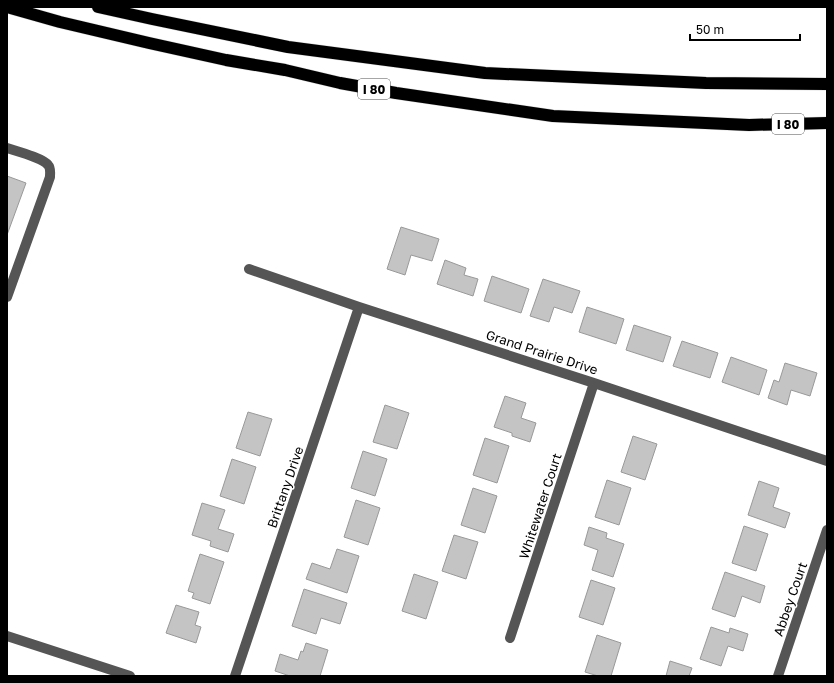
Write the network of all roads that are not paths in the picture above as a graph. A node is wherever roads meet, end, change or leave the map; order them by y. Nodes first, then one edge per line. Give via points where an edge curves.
1 (7, 7) edge
2 (98, 7) edge
3 (827, 84) edge
4 (827, 123) edge
5 (7, 148) edge
6 (249, 269) dead end
7 (7, 297) edge
8 (359, 307) junction
9 (594, 383) junction
10 (827, 461) edge
11 (827, 530) edge
12 (7, 636) edge
13 (510, 638) dead end
14 (130, 676) edge
15 (235, 676) edge
16 (778, 676) edge

1 - 4 highway, I 80 via 149,43 340,83 554,116 749,125
2 - 3 highway, I 80 via 288,47 485,73 706,83
5 - 7 street via 41,160 48,164 50,170 50,177
6 - 8 street, Grand Prairie Drive
8 - 9 street, Grand Prairie Drive
8 - 15 street, Brittany Drive
9 - 10 street, Grand Prairie Drive
9 - 13 street, Whitewater Court
11 - 16 street, Abbey Court
12 - 14 street

